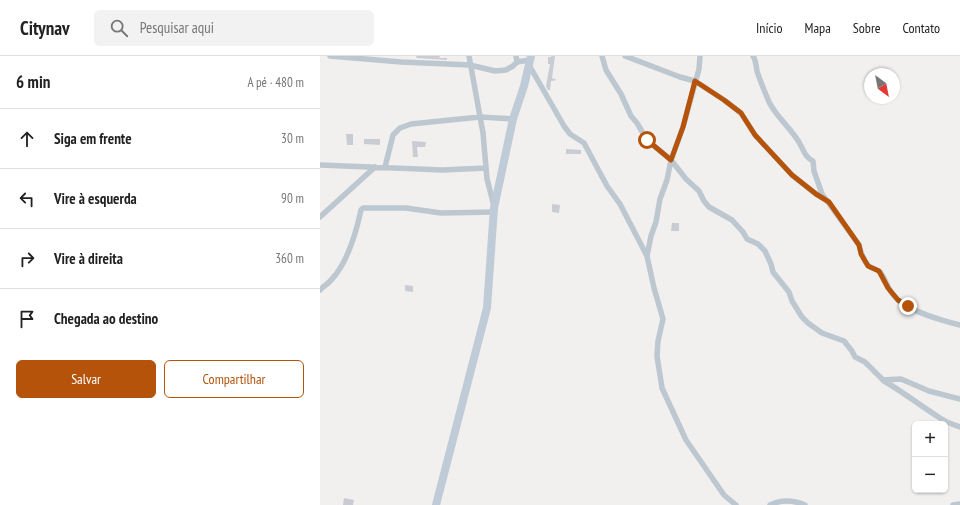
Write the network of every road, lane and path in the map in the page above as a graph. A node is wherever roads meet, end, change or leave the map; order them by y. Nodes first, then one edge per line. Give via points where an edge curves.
1 (330, 56) edge
2 (469, 56) edge
3 (516, 56) edge
4 (602, 56) edge
5 (625, 56) edge
6 (700, 56) edge
7 (753, 56) edge
8 (530, 60) edge
9 (517, 62) junction
10 (470, 65) junction
11 (695, 81) junction
12 (480, 117) junction
13 (513, 119) junction
14 (671, 160) junction
15 (320, 165) edge
16 (375, 167) junction
17 (385, 167) junction
18 (486, 168) junction
19 (829, 202) junction
20 (494, 210) junction
21 (320, 217) edge
22 (648, 256) junction
23 (320, 290) edge
24 (960, 325) edge
25 (883, 380) junction
26 (960, 399) edge
27 (960, 428) edge
28 (960, 504) edge
29 (436, 505) edge
30 (736, 505) edge
31 (770, 505) edge
32 (805, 505) edge
33 (953, 505) edge

1 - 10 street
2 - 10 street
3 - 9 street
4 - 14 street via 606,70 631,116 647,140
5 - 11 street
6 - 11 street
7 - 19 street via 770,103 801,144 808,158 813,161 822,194
8 - 9 street
8 - 13 street
8 - 22 street via 564,126 570,134 584,143
9 - 10 street via 506,70 495,71
10 - 12 street
11 - 14 street
11 - 19 street via 741,113 755,135 792,175
12 - 13 street
12 - 17 street via 411,124 400,128 393,135
12 - 18 street
13 - 20 street
14 - 22 street via 656,222 650,236
14 - 25 street via 709,206 732,220 747,239 765,251 773,272 789,292 802,317 822,333 844,341 855,357 865,362
15 - 16 street
16 - 17 street
16 - 21 street
17 - 18 street via 442,170
18 - 20 street
19 - 24 street via 859,245 868,266 879,271 898,300 925,314
20 - 23 street via 441,213 406,208 363,208 340,268
20 - 29 street via 487,308
22 - 30 street via 663,319 657,356 662,388 686,440 724,495
25 - 26 street via 901,379 929,391
25 - 27 street via 941,419
28 - 33 street
31 - 32 street via 786,501

